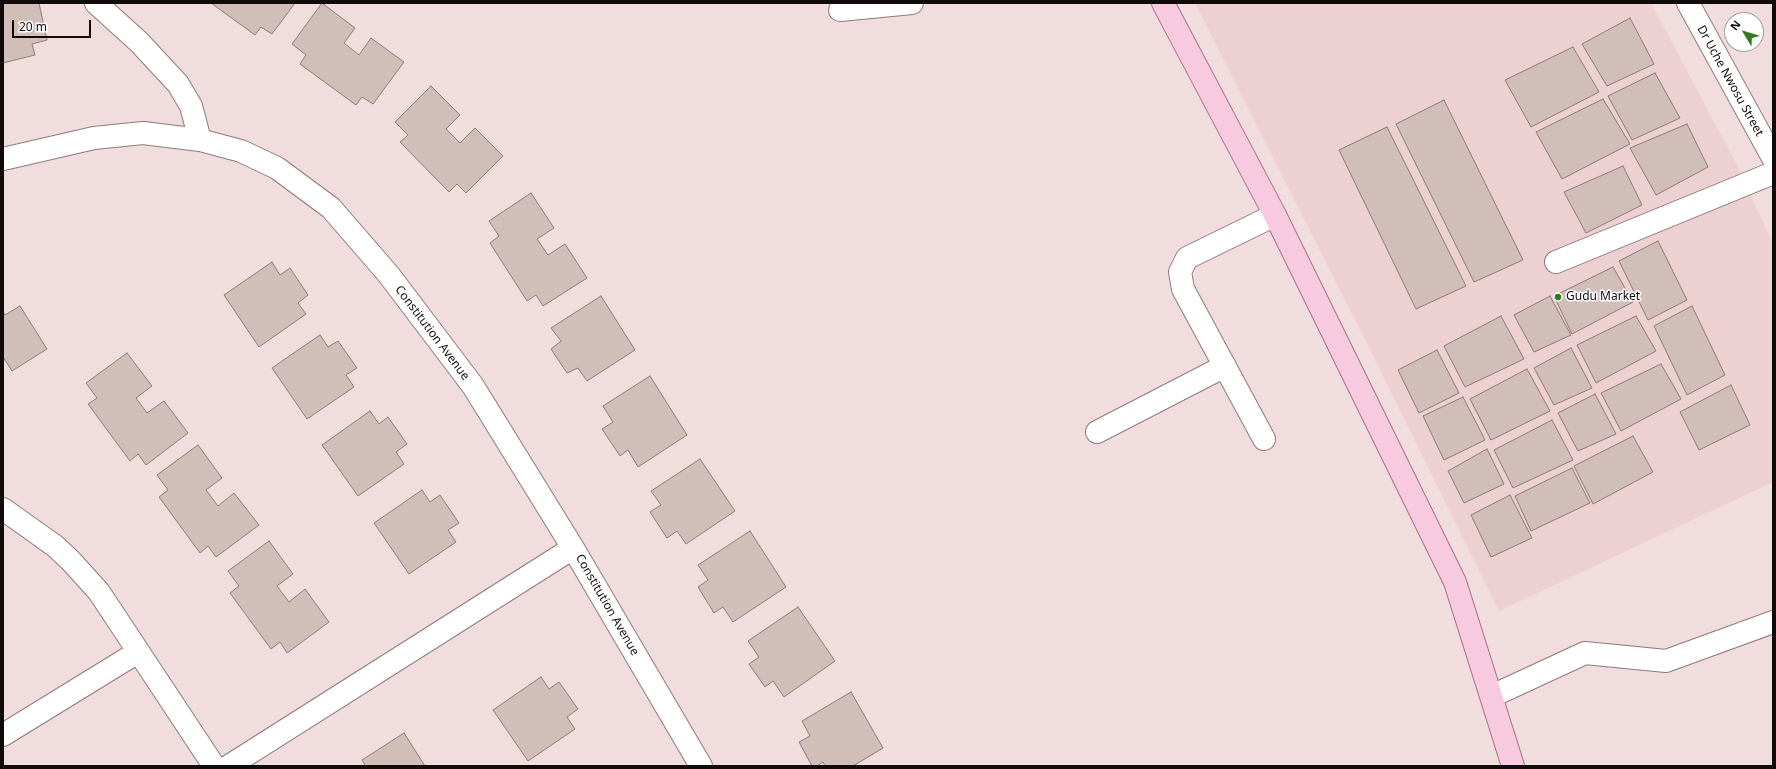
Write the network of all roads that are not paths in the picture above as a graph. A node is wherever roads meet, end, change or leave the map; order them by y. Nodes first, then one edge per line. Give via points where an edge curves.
1 (96, 3) edge
2 (912, 3) edge
3 (1163, 3) edge
4 (1688, 3) edge
5 (840, 10) dead end
6 (200, 140) junction
7 (1773, 158) edge
8 (3, 159) edge
9 (1773, 173) edge
10 (1275, 215) junction
11 (1556, 262) dead end
12 (1225, 366) junction
13 (1097, 432) dead end
14 (1264, 438) dead end
15 (3, 509) edge
16 (573, 548) junction
17 (1773, 622) edge
18 (138, 652) junction
19 (1492, 696) junction
20 (3, 735) edge
21 (214, 766) edge
22 (229, 766) edge
23 (701, 766) edge
24 (1513, 766) edge

1 - 6 street via 139,42 178,84 191,106
2 - 5 street
3 - 10 main road
4 - 7 street, Dr Uche Nwosu Street
6 - 8 street, Constitution Avenue via 143,133 94,138
6 - 16 street, Constitution Avenue via 241,151 277,168 331,208 389,275 472,386
9 - 11 street
10 - 12 street via 1187,258 1180,272 1183,289
10 - 19 main road via 1454,582
12 - 13 street
12 - 14 street
15 - 18 street via 55,546 71,561 99,592
16 - 22 street
16 - 23 street, Constitution Avenue
17 - 19 street via 1746,634 1666,660 1585,652
18 - 20 street
18 - 21 street
19 - 24 main road

